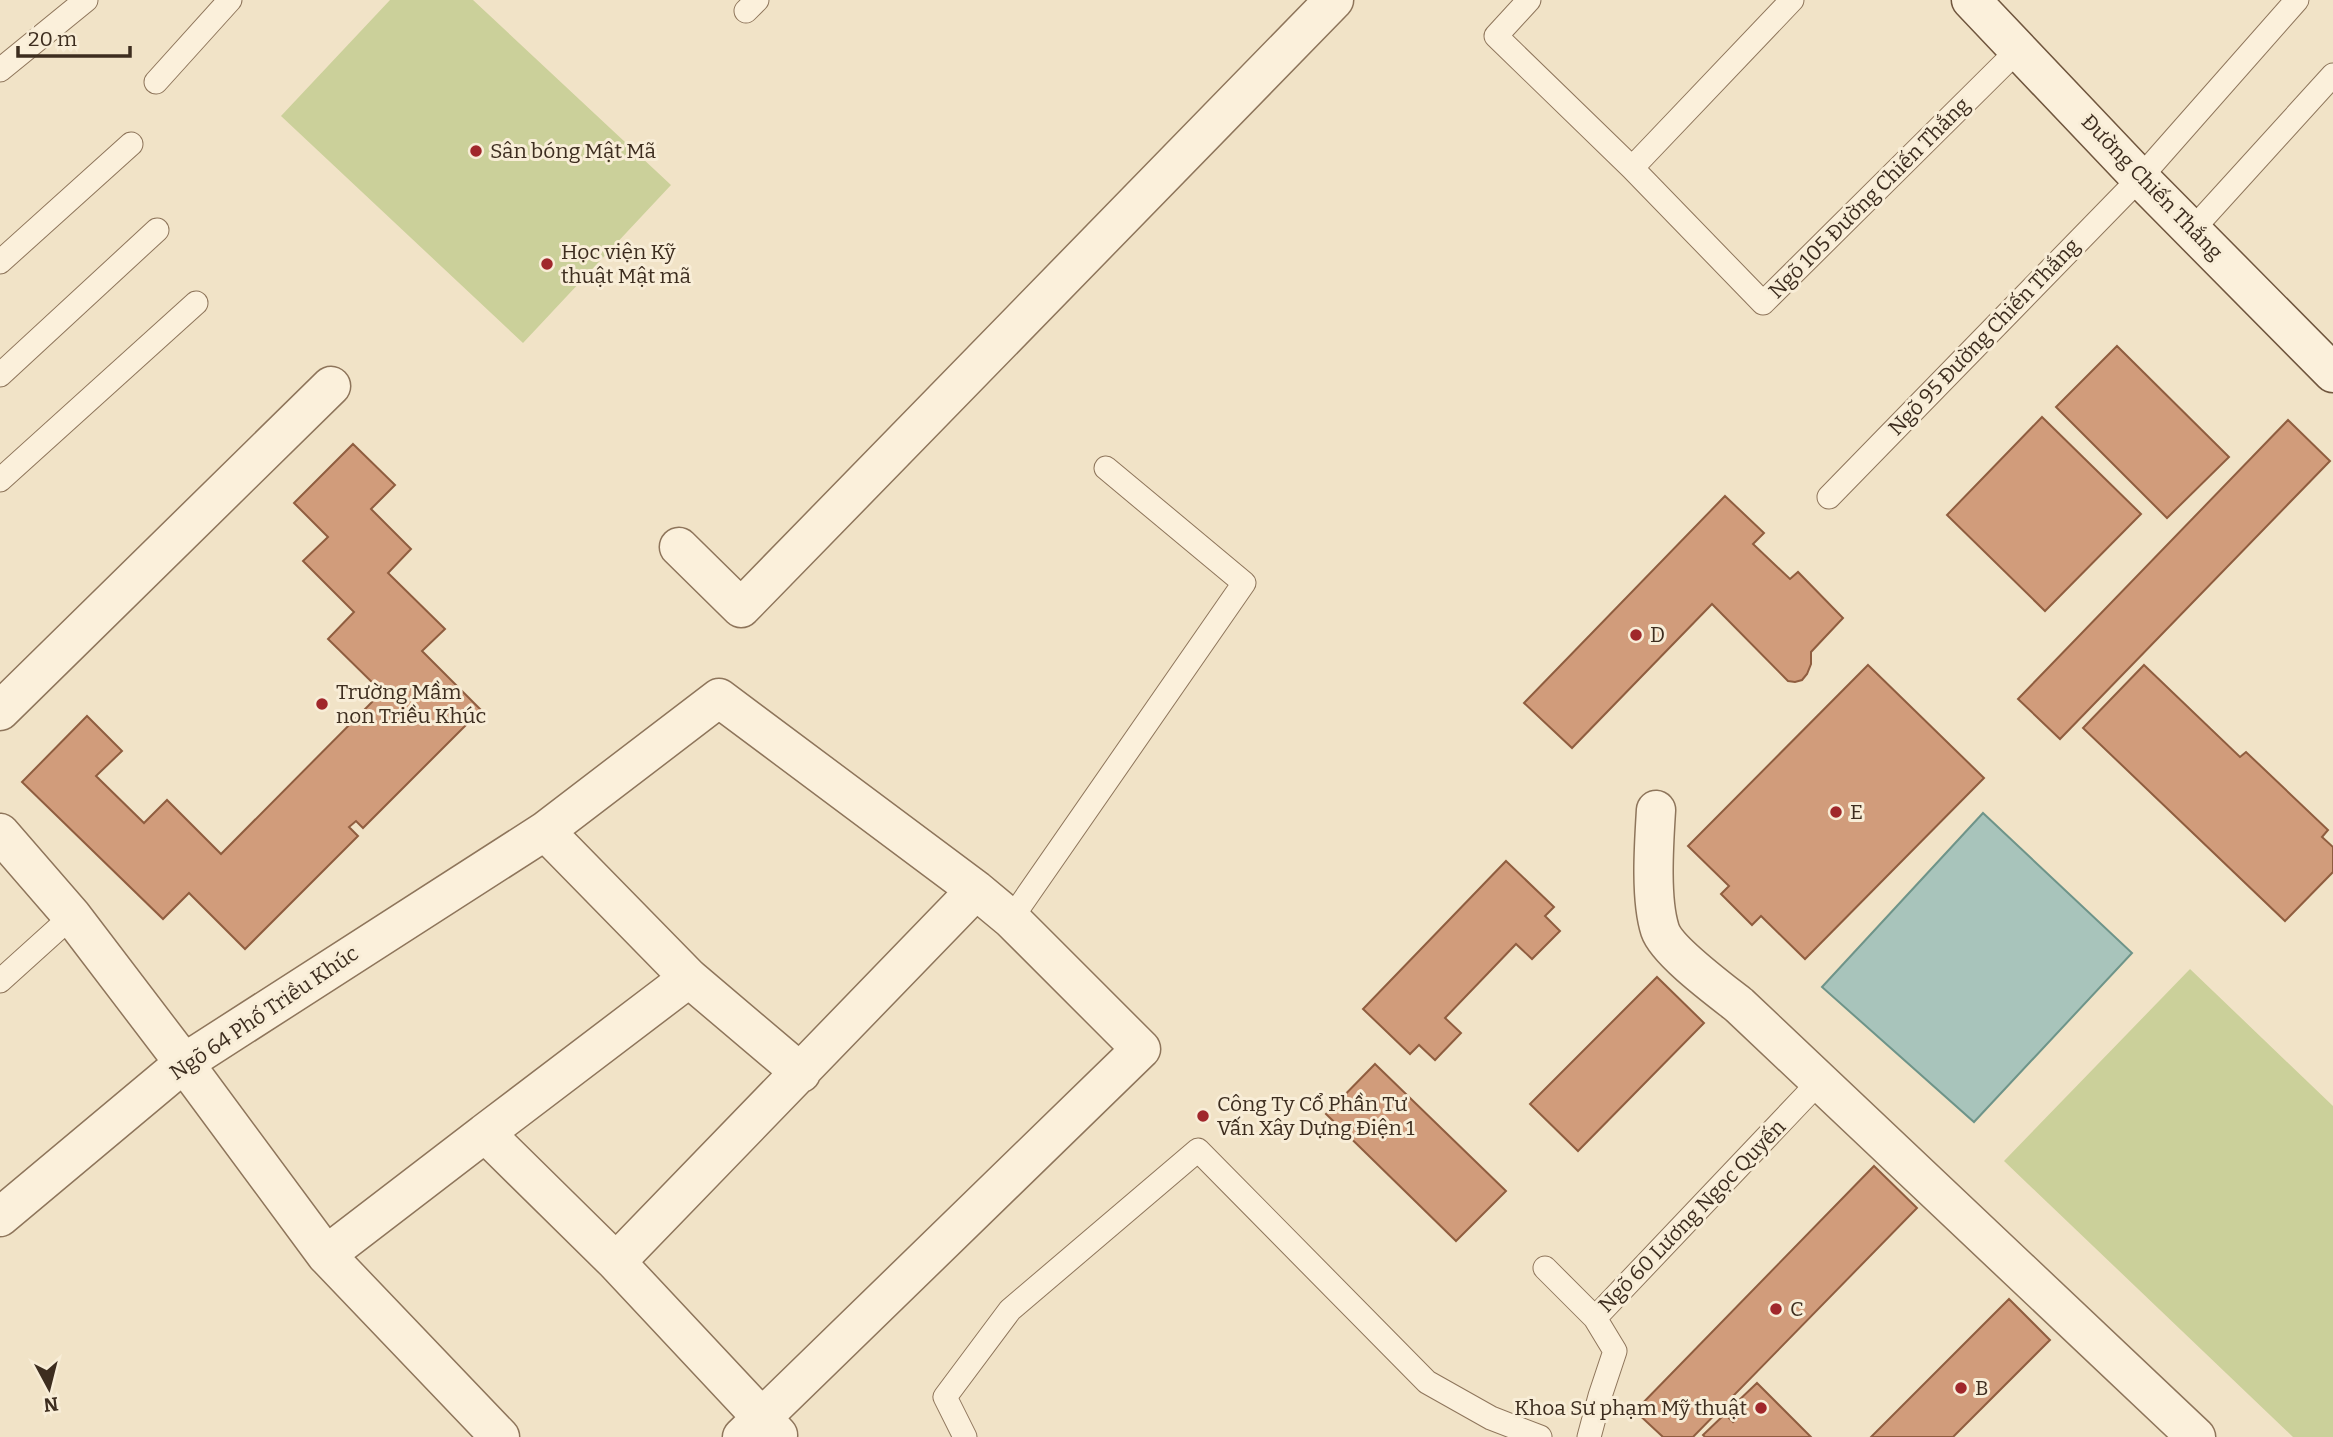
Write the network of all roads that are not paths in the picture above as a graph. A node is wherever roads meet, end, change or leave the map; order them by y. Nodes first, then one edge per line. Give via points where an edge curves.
1 (86, 0) edge
2 (230, 0) edge
3 (1334, 0) edge
4 (1529, 0) edge
5 (1792, 0) edge
6 (1971, 0) edge
7 (2297, 0) edge
8 (2019, 49) junction
9 (0, 70) edge
10 (2333, 75) edge
11 (156, 82) dead end
12 (131, 144) dead end
13 (1632, 169) junction
14 (2140, 178) junction
15 (2193, 229) junction
16 (157, 230) dead end
17 (0, 262) edge
18 (197, 303) dead end
19 (2333, 373) edge
20 (0, 375) edge
21 (331, 386) dead end
22 (1106, 468) dead end
23 (0, 480) edge
24 (1829, 497) dead end
25 (679, 547) dead end
26 (0, 712) edge
27 (1656, 810) dead end
28 (545, 831) junction
29 (0, 833) edge
30 (976, 890) junction
31 (72, 916) junction
32 (1011, 919) junction
33 (690, 978) junction
34 (0, 981) edge
35 (184, 1063) junction
36 (801, 1073) junction
37 (1819, 1082) junction
38 (485, 1133) junction
39 (0, 1217) edge
40 (326, 1255) junction
41 (616, 1262) junction
42 (1545, 1268) dead end
43 (1595, 1318) junction
44 (761, 1430) edge
45 (500, 1437) edge
46 (965, 1437) edge
47 (1540, 1437) edge
48 (1589, 1437) edge
49 (2196, 1437) edge

1 - 9 lane
2 - 11 lane
3 - 25 street via 741,608
4 - 13 lane via 1496,36
5 - 13 lane
6 - 8 street, Đường Chiến Thắng
7 - 14 lane, Ngõ 95 Đường Chiến Thắng
8 - 13 lane, Ngõ 105 Đường Chiến Thắng via 1763,303
8 - 14 street, Đường Chiến Thắng
10 - 15 lane
12 - 17 lane
14 - 15 street, Đường Chiến Thắng
14 - 24 lane, Ngõ 95 Đường Chiến Thắng
15 - 19 street, Đường Chiến Thắng
16 - 20 lane
18 - 23 lane
21 - 26 street
22 - 32 lane via 1244,583
27 - 37 street via 1653,856 1660,932
28 - 30 street, Ngõ 64 Phố Triều Khúc via 719,698
28 - 33 street
28 - 35 street, Ngõ 64 Phố Triều Khúc
29 - 31 street
30 - 32 street
30 - 36 street
31 - 34 lane
31 - 35 street
32 - 44 street via 1141,1049
33 - 36 street
33 - 38 street
35 - 39 street, Ngõ 64 Phố Triều Khúc
35 - 40 street
36 - 41 street
37 - 43 lane, Ngõ 60 Lương Ngọc Quyến
37 - 49 street
38 - 40 street
38 - 41 street
40 - 45 street
41 - 44 street
42 - 43 lane
43 - 48 lane, Ngõ 60 Lương Ngọc Quyến via 1615,1351
46 - 47 lane via 945,1397 1010,1310 1198,1150 1427,1382 1492,1418

